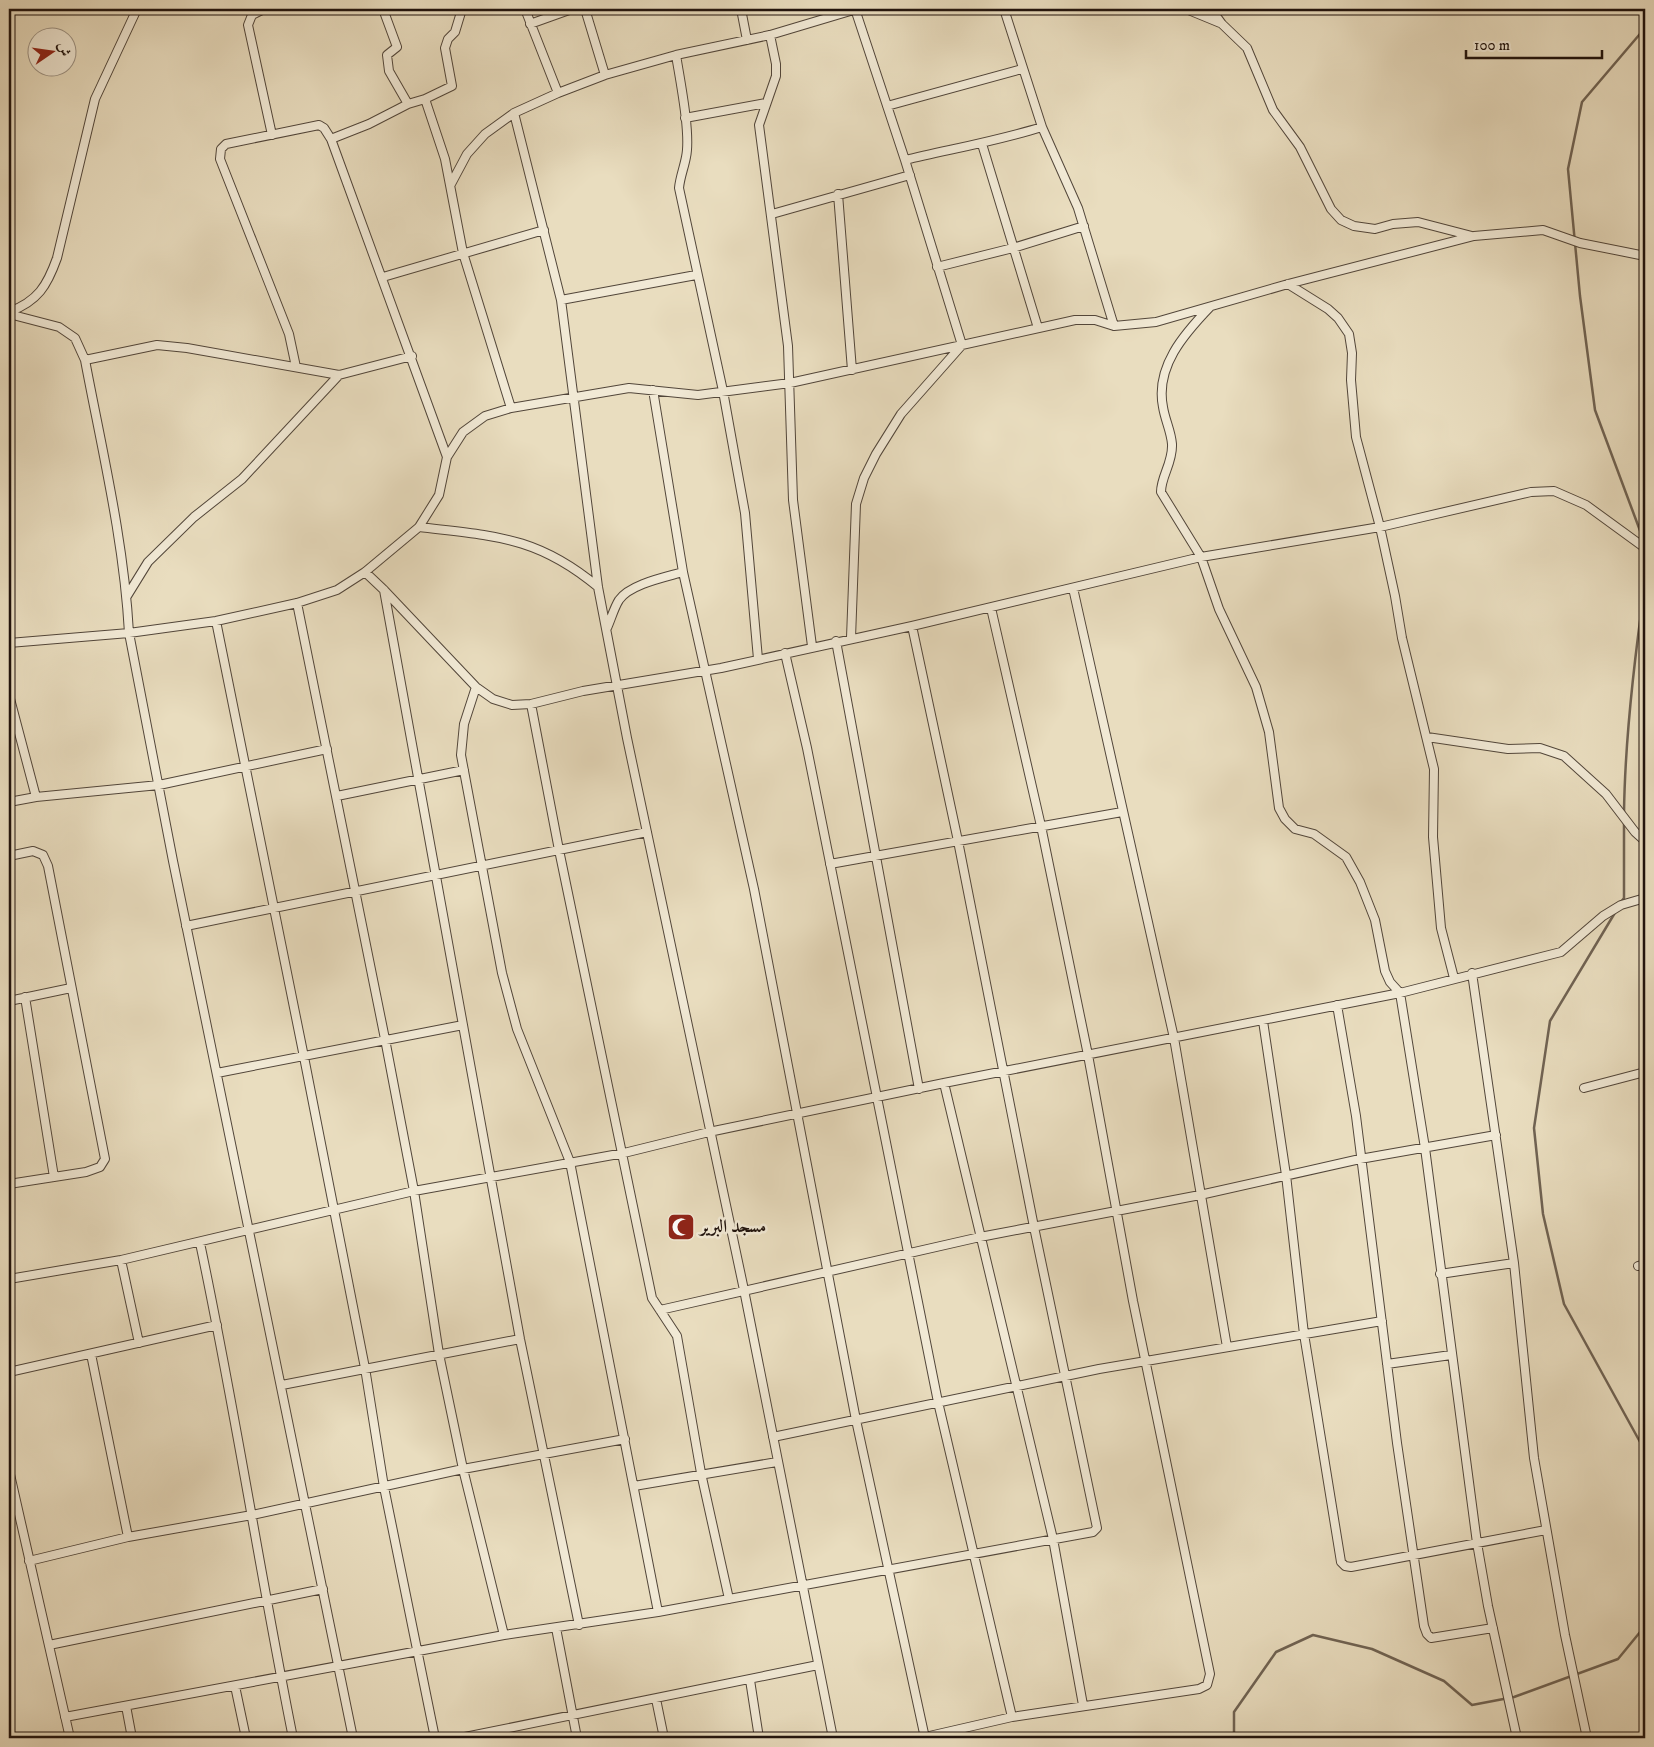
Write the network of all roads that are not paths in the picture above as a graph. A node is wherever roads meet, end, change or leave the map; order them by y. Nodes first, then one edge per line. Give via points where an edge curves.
1 (137, 9) edge
2 (264, 9) edge
3 (383, 9) edge
4 (462, 9) edge
5 (525, 9) edge
6 (572, 9) edge
7 (585, 9) edge
8 (741, 9) edge
9 (856, 9) edge
10 (1004, 9) edge
11 (1186, 9) edge
12 (1211, 9) edge
13 (530, 24) junction
14 (1222, 24) junction
15 (770, 35) junction
16 (747, 40) junction
17 (676, 55) junction
18 (1022, 69) junction
19 (605, 75) junction
20 (558, 94) junction
21 (425, 99) junction
22 (766, 103) junction
23 (408, 104) junction
24 (887, 106) junction
25 (514, 113) junction
26 (685, 118) junction
27 (1042, 127) junction
28 (272, 135) junction
29 (331, 139) junction
30 (982, 144) junction
31 (905, 160) junction
32 (910, 175) junction
33 (451, 184) junction
34 (838, 194) junction
35 (772, 214) junction
36 (1084, 226) junction
37 (544, 230) junction
38 (1474, 236) junction
39 (1013, 248) junction
40 (463, 253) junction
41 (1645, 256) edge
42 (937, 267) junction
43 (696, 275) junction
44 (383, 278) junction
45 (1288, 284) junction
46 (561, 300) junction
47 (1210, 307) junction
48 (9, 313) edge
49 (1114, 326) junction
50 (1038, 328) junction
51 (962, 346) junction
52 (412, 356) junction
53 (85, 360) junction
54 (296, 367) junction
55 (852, 370) junction
56 (339, 375) junction
57 (790, 383) junction
58 (653, 390) junction
59 (723, 391) junction
60 (575, 396) junction
61 (511, 408) junction
62 (447, 457) junction
63 (419, 527) junction
64 (1380, 527) junction
65 (1645, 548) edge
66 (1201, 558) junction
67 (364, 572) junction
68 (683, 572) junction
69 (598, 587) junction
70 (1073, 588) junction
71 (384, 590) junction
72 (127, 596) junction
73 (297, 603) junction
74 (991, 608) junction
75 (216, 621) junction
76 (912, 626) junction
77 (607, 628) junction
78 (129, 633) junction
79 (851, 638) junction
80 (836, 641) junction
81 (9, 643) edge
82 (812, 646) junction
83 (785, 653) junction
84 (758, 659) junction
85 (706, 670) junction
86 (618, 686) junction
87 (476, 687) junction
88 (9, 695) edge
89 (532, 704) junction
90 (1427, 737) junction
91 (327, 749) junction
92 (246, 767) junction
93 (464, 770) junction
94 (418, 780) junction
95 (159, 785) junction
96 (337, 796) junction
97 (36, 797) junction
98 (9, 802) edge
99 (1122, 812) junction
100 (1041, 826) junction
101 (646, 832) junction
102 (958, 841) junction
103 (1645, 841) edge
104 (559, 850) junction
105 (9, 856) edge
106 (877, 856) junction
107 (830, 864) junction
108 (482, 865) junction
109 (435, 876) junction
110 (356, 891) junction
111 (1645, 898) edge
112 (273, 908) junction
113 (186, 926) junction
114 (1472, 973) junction
115 (1454, 978) junction
116 (71, 988) junction
117 (1400, 993) junction
118 (25, 997) junction
119 (9, 1000) edge
120 (1337, 1005) junction
121 (1263, 1021) junction
122 (464, 1025) junction
123 (1174, 1038) junction
124 (385, 1039) junction
125 (1088, 1055) junction
126 (304, 1057) junction
127 (1004, 1072) junction
128 (1645, 1072) edge
129 (217, 1073) junction
130 (944, 1083) junction
131 (1584, 1088) dead end
132 (918, 1089) junction
133 (877, 1097) junction
134 (796, 1114) junction
135 (709, 1132) junction
136 (1496, 1136) junction
137 (1424, 1148) junction
138 (624, 1153) junction
139 (1360, 1159) junction
140 (570, 1162) junction
141 (1286, 1175) junction
142 (54, 1177) junction
143 (491, 1177) junction
144 (9, 1184) edge
145 (414, 1191) junction
146 (1200, 1195) junction
147 (333, 1210) junction
148 (1118, 1211) junction
149 (1034, 1227) junction
150 (250, 1229) junction
151 (980, 1237) junction
152 (200, 1243) junction
153 (909, 1252) junction
154 (121, 1260) junction
155 (1514, 1263) junction
156 (828, 1271) junction
157 (1440, 1274) junction
158 (9, 1279) edge
159 (744, 1290) junction
160 (660, 1310) junction
161 (1382, 1321) junction
162 (218, 1325) junction
163 (1304, 1334) junction
164 (520, 1339) junction
165 (139, 1343) junction
166 (1228, 1346) junction
167 (91, 1354) junction
168 (439, 1354) junction
169 (1451, 1355) junction
170 (1146, 1361) junction
171 (1387, 1364) junction
172 (364, 1368) junction
173 (9, 1372) edge
174 (1064, 1376) junction
175 (282, 1385) junction
176 (1017, 1386) junction
177 (938, 1402) junction
178 (856, 1420) junction
179 (773, 1437) junction
180 (625, 1439) junction
181 (543, 1456) junction
182 (777, 1462) junction
183 (463, 1469) junction
184 (9, 1470) edge
185 (701, 1473) junction
186 (10, 1483) edge
187 (634, 1486) junction
188 (384, 1487) junction
189 (306, 1503) junction
190 (252, 1515) junction
191 (1546, 1530) junction
192 (128, 1537) junction
193 (1053, 1539) junction
194 (1477, 1543) junction
195 (974, 1554) junction
196 (1415, 1555) junction
197 (30, 1561) junction
198 (887, 1570) junction
199 (801, 1585) junction
200 (323, 1589) junction
201 (729, 1599) junction
202 (266, 1600) junction
203 (658, 1612) junction
204 (579, 1625) junction
205 (556, 1628) junction
206 (1493, 1628) junction
207 (504, 1635) junction
208 (49, 1645) junction
209 (417, 1652) junction
210 (818, 1665) junction
211 (339, 1667) junction
212 (281, 1678) junction
213 (750, 1680) junction
214 (235, 1686) junction
215 (656, 1699) junction
216 (1083, 1705) junction
217 (126, 1706) junction
218 (65, 1716) junction
219 (573, 1716) junction
220 (1012, 1717) junction
221 (70, 1738) edge
222 (132, 1738) edge
223 (246, 1738) edge
224 (294, 1738) edge
225 (353, 1738) edge
226 (435, 1738) edge
227 (460, 1738) edge
228 (577, 1738) edge
229 (664, 1738) edge
230 (759, 1738) edge
231 (834, 1738) edge
232 (925, 1738) edge
233 (1517, 1738) edge
234 (1587, 1738) edge

1 - 48 street via 95,99 60,248 49,281 36,296
2 - 28 street via 255,12 248,25
3 - 23 street via 397,47 386,57
4 - 21 street via 455,32 445,48 452,86
5 - 13 street
6 - 13 street
7 - 19 street
8 - 16 street
9 - 15 street
9 - 24 street
10 - 18 street
11 - 14 street
12 - 14 street
13 - 20 street
14 - 38 street via 1247,48 1273,110 1300,147 1331,209 1341,220 1375,229 1418,222
15 - 16 street
15 - 22 street via 776,76
16 - 17 street
17 - 19 street
17 - 26 street
18 - 24 street
18 - 27 street
19 - 20 street
20 - 25 street
21 - 23 street
21 - 33 street
22 - 26 street
22 - 35 street via 758,125
23 - 29 street
24 - 31 street
25 - 33 street via 485,134 467,154
25 - 37 street
26 - 43 street via 687,156 679,188
27 - 30 street
27 - 36 street
28 - 29 street via 320,125
28 - 54 street via 226,144 220,159 289,334
29 - 44 street
30 - 31 street
30 - 39 street
31 - 32 street
32 - 34 street
32 - 42 street
33 - 40 street
34 - 35 street
34 - 55 street
35 - 57 street
36 - 39 street
36 - 49 street
37 - 40 street
37 - 46 street
38 - 41 street via 1543,230 1580,243
38 - 45 street
39 - 42 street
39 - 50 street
40 - 44 street
40 - 61 street
42 - 51 street
43 - 46 street
43 - 59 street
44 - 52 street
45 - 47 street
45 - 64 street via 1328,309 1349,334 1356,436
46 - 60 street
47 - 49 street via 1156,322
47 - 66 street via 1172,354 1162,383 1162,406 1170,430 1172,460 1161,492
48 - 53 street via 59,327 74,338
49 - 50 street via 1094,320 1075,320
50 - 51 street
51 - 55 street
51 - 79 street via 901,414 864,478 856,504
52 - 56 street
52 - 62 street
53 - 54 street via 157,345
53 - 72 street
54 - 56 street
55 - 57 street
56 - 72 street via 242,479 194,517 148,562
57 - 59 street
57 - 82 street via 793,500
58 - 59 street via 698,395
58 - 60 street via 629,388
58 - 68 street
59 - 84 street via 745,513
60 - 61 street
60 - 69 street via 576,426
61 - 62 street via 485,416 463,432
62 - 63 street via 439,495
63 - 67 street
63 - 69 street via 509,539 530,545 574,567
64 - 65 street via 1531,492 1554,491 1586,505
64 - 66 street
64 - 90 street via 1402,638
66 - 70 street
66 - 117 street via 1219,609 1256,687 1269,732 1279,808 1295,828 1314,834 1346,856 1375,920 1385,971
67 - 71 street
67 - 73 street via 336,590
68 - 77 street via 648,582 628,592 620,598
68 - 85 street
69 - 77 street
70 - 74 street
70 - 99 street
71 - 87 street
71 - 94 street
72 - 78 street
73 - 75 street
73 - 91 street
74 - 76 street
74 - 100 street
75 - 78 street
75 - 92 street
76 - 79 street
76 - 102 street
77 - 86 street
78 - 81 street
78 - 95 street
79 - 80 street
80 - 82 street
80 - 106 street
82 - 83 street
83 - 84 street
83 - 107 street
84 - 85 street
85 - 86 street
85 - 134 street via 754,889
86 - 89 street
86 - 101 street
87 - 89 street via 493,699 512,705
87 - 93 street via 464,724 461,755
88 - 97 street
89 - 104 street
90 - 103 street via 1508,749 1540,748 1564,756 1606,794
90 - 115 street via 1434,769 1433,837 1441,928
91 - 92 street
91 - 96 street
92 - 95 street
92 - 112 street
93 - 94 street
93 - 108 street
94 - 96 street
94 - 109 street
95 - 97 street
95 - 113 street
96 - 110 street
97 - 98 street
99 - 100 street
99 - 123 street
100 - 102 street
100 - 125 street
101 - 104 street
101 - 135 street
102 - 106 street
102 - 127 street
104 - 108 street
104 - 138 street
105 - 116 street via 33,851 43,856 48,866
106 - 107 street
106 - 132 street
107 - 133 street
108 - 109 street
108 - 140 street via 502,973 517,1029
109 - 110 street
109 - 122 street
110 - 112 street
110 - 124 street
111 - 114 street via 1621,905 1603,916 1561,952
112 - 113 street
112 - 126 street
113 - 129 street
114 - 115 street
114 - 136 street
115 - 117 street
116 - 118 street
116 - 142 street via 105,1160 100,1167 86,1172
117 - 120 street
117 - 137 street
118 - 119 street
118 - 142 street
120 - 121 street
120 - 139 street via 1352,1085
121 - 123 street
121 - 141 street
122 - 124 street
122 - 143 street
123 - 125 street
123 - 146 street
124 - 126 street
124 - 145 street
125 - 127 street
125 - 148 street
126 - 129 street
126 - 147 street
127 - 130 street
127 - 149 street
128 - 131 street
129 - 150 street
130 - 132 street
130 - 151 street
132 - 133 street
133 - 134 street
133 - 153 street
134 - 135 street
134 - 156 street
135 - 138 street
135 - 159 street
136 - 137 street
136 - 155 street
137 - 139 street
137 - 157 street
138 - 140 street
138 - 160 street via 652,1298
139 - 141 street
139 - 161 street
140 - 143 street
140 - 180 street
141 - 146 street
141 - 163 street
142 - 144 street
143 - 145 street
143 - 164 street
145 - 147 street
145 - 168 street
146 - 148 street
146 - 166 street
147 - 150 street
147 - 172 street
148 - 149 street
148 - 170 street
149 - 151 street
149 - 174 street
150 - 152 street
150 - 175 street
151 - 153 street
151 - 176 street
152 - 154 street
152 - 162 street
153 - 156 street
153 - 177 street
154 - 158 street
154 - 165 street
155 - 157 street
155 - 191 street via 1534,1458
156 - 159 street
156 - 178 street
157 - 169 street
159 - 160 street
159 - 179 street
160 - 185 street via 677,1336
161 - 163 street
161 - 171 street
162 - 165 street
162 - 190 street
163 - 166 street
163 - 196 street via 1341,1562 1351,1567
164 - 168 street
164 - 181 street
165 - 167 street
166 - 170 street
167 - 173 street
167 - 192 street
168 - 172 street
168 - 183 street
169 - 171 street
169 - 194 street
170 - 174 street
170 - 216 street via 1210,1674 1206,1685 1199,1689
171 - 196 street
172 - 175 street
172 - 188 street
174 - 176 street
174 - 193 street via 1098,1524 1093,1532
175 - 189 street
176 - 177 street
176 - 193 street
177 - 178 street
177 - 195 street
178 - 179 street
178 - 198 street
179 - 182 street
180 - 181 street
180 - 187 street
181 - 183 street
181 - 204 street
182 - 185 street
182 - 199 street
183 - 188 street
183 - 207 street
184 - 186 street
185 - 187 street
185 - 201 street
186 - 197 street
187 - 203 street
188 - 189 street
188 - 209 street
189 - 190 street
189 - 200 street
190 - 192 street
190 - 202 street
191 - 194 street
191 - 234 street
192 - 197 street
193 - 195 street
193 - 216 street
194 - 196 street
194 - 206 street
195 - 198 street
195 - 220 street
196 - 206 street via 1427,1634 1431,1638
197 - 208 street
198 - 199 street
198 - 232 street
199 - 201 street
199 - 210 street
200 - 202 street
200 - 211 street
201 - 203 street
202 - 208 street
202 - 212 street
203 - 204 street
204 - 205 street
205 - 207 street
205 - 219 street
206 - 233 street
207 - 209 street
208 - 218 street
209 - 211 street
209 - 226 street
210 - 213 street
210 - 231 street
211 - 212 street
211 - 225 street
212 - 214 street
212 - 224 street
213 - 215 street
213 - 230 street
214 - 217 street
214 - 223 street
215 - 219 street
215 - 229 street
216 - 220 street
217 - 218 street
217 - 222 street
218 - 221 street
219 - 227 street
219 - 228 street
220 - 232 street

